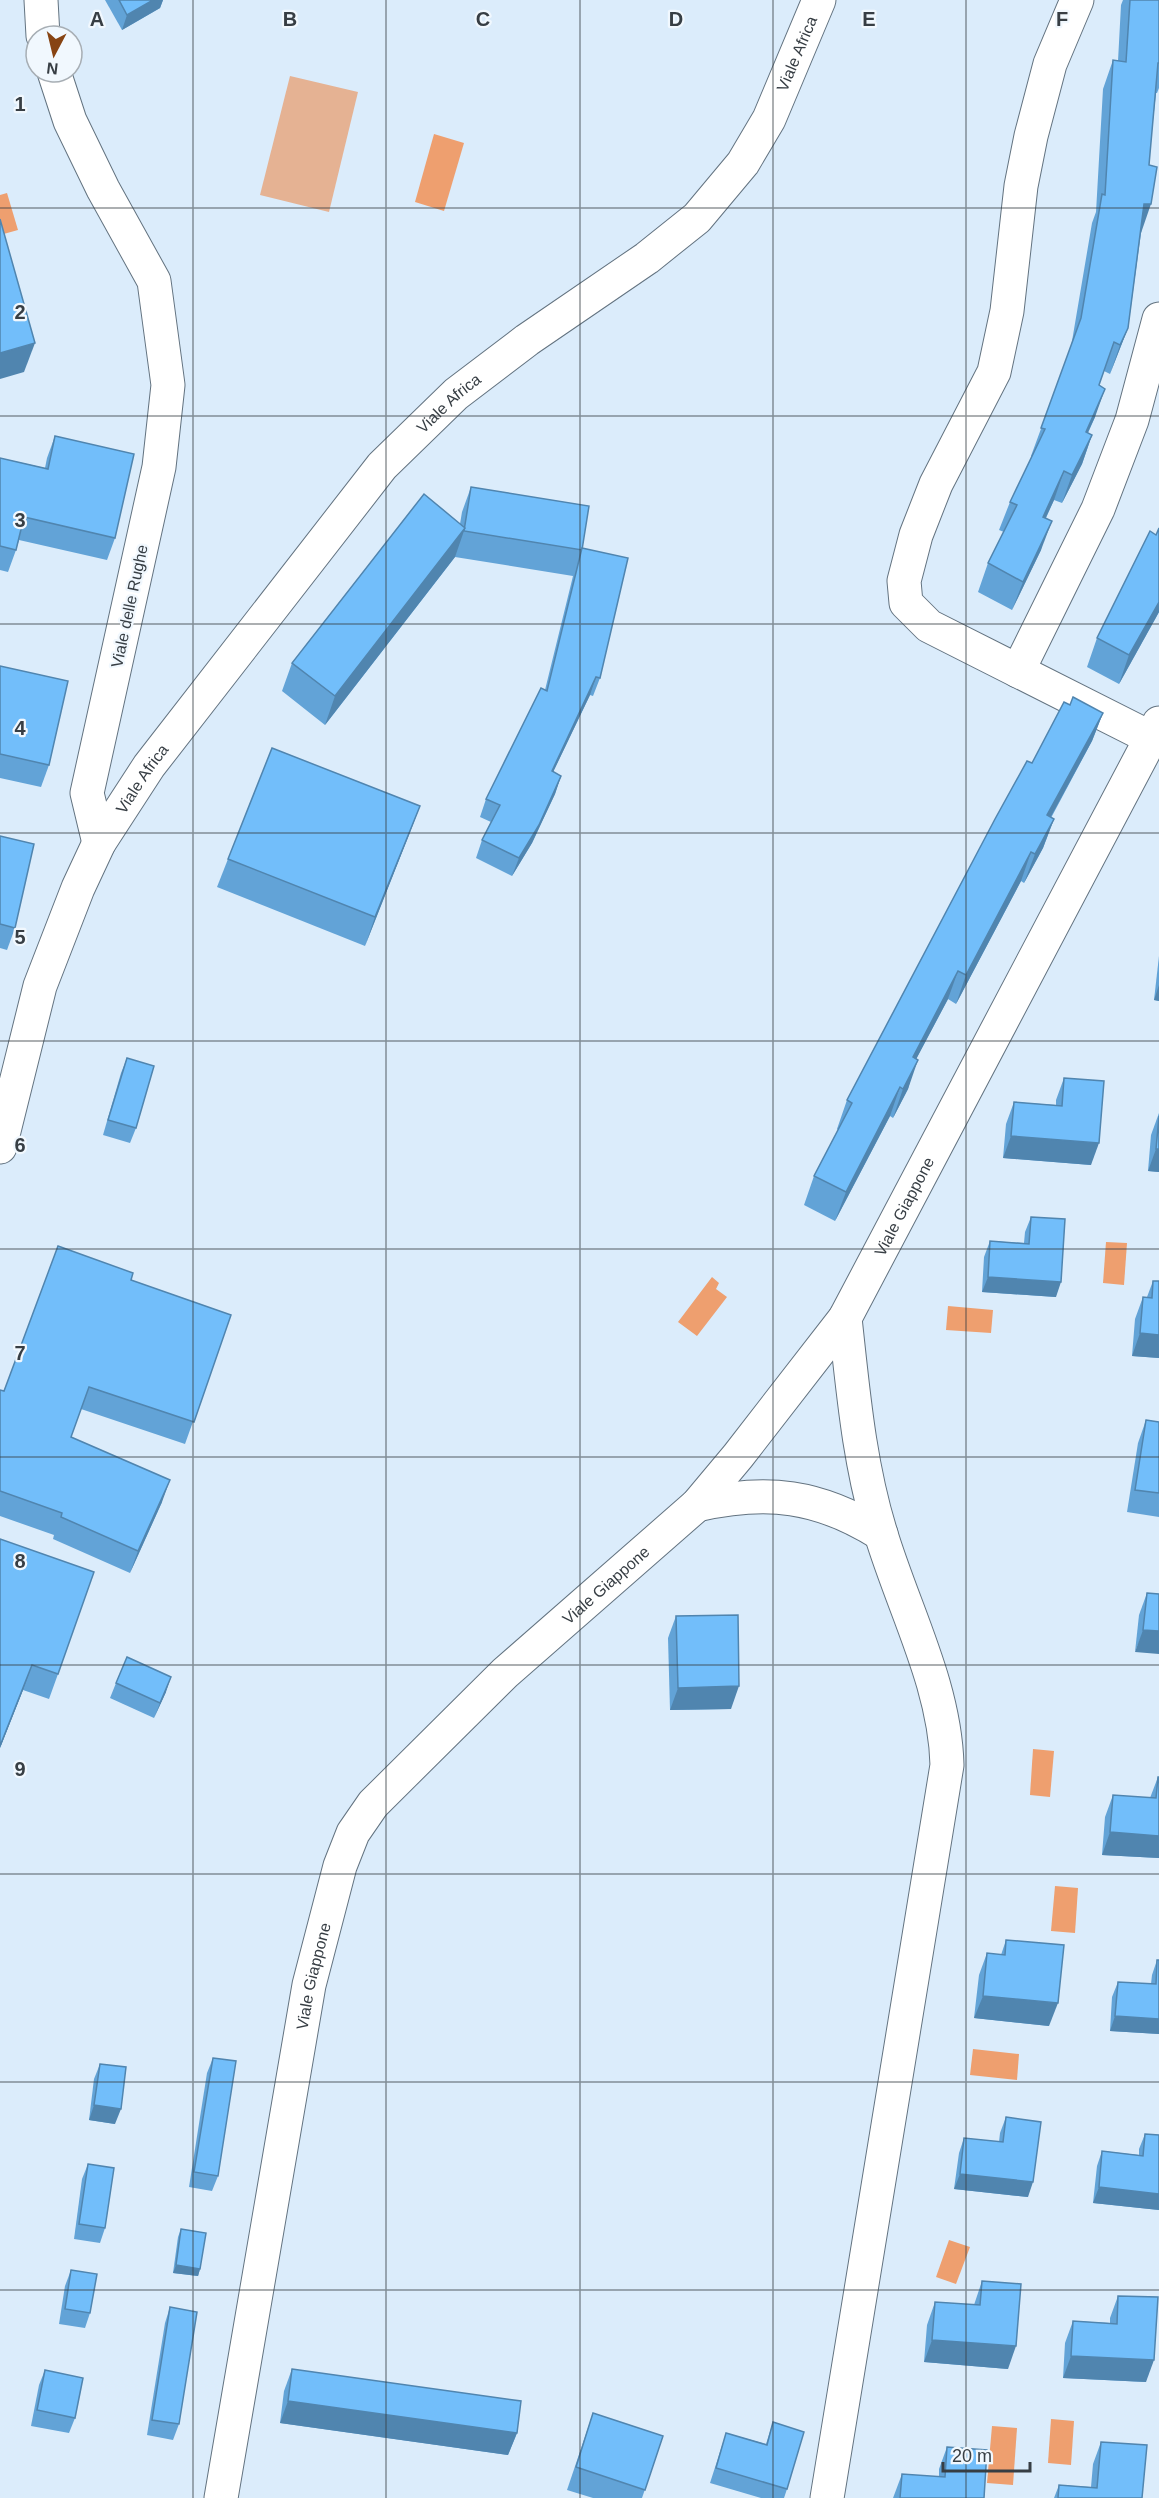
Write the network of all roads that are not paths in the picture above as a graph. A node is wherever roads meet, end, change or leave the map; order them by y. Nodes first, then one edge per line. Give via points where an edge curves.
1 (41, 0) edge
2 (819, 0) edge
3 (1077, 0) edge
4 (43, 24) edge
5 (58, 84) edge
6 (1159, 319) edge
7 (1018, 671) junction
8 (1155, 730) edge
9 (99, 843) junction
10 (0, 1147) edge
11 (845, 1318) junction
12 (697, 1505) junction
13 (880, 1534) junction
14 (221, 2498) edge
15 (826, 2498) edge

1 - 4 street
2 - 9 street, Viale Africa via 770,119 743,162 697,218 456,394 382,466 149,766
3 - 7 street via 1050,64 1035,118 1021,186 1007,311 994,372 936,484 916,535 903,588 906,603 920,620
5 - 9 street, Viale delle Rughe via 70,121 103,189 154,281 168,385 159,467 87,793
6 - 7 street via 1132,420 1098,509
7 - 8 street
8 - 11 street, Viale Giappone
9 - 10 street via 40,986
11 - 12 street, Viale Giappone
11 - 13 street via 861,1452
12 - 13 street via 764,1496 808,1501 854,1517
12 - 14 street, Viale Giappone via 505,1672 373,1804 353,1833 340,1866 309,1985
13 - 15 street via 940,1706 946,1774

